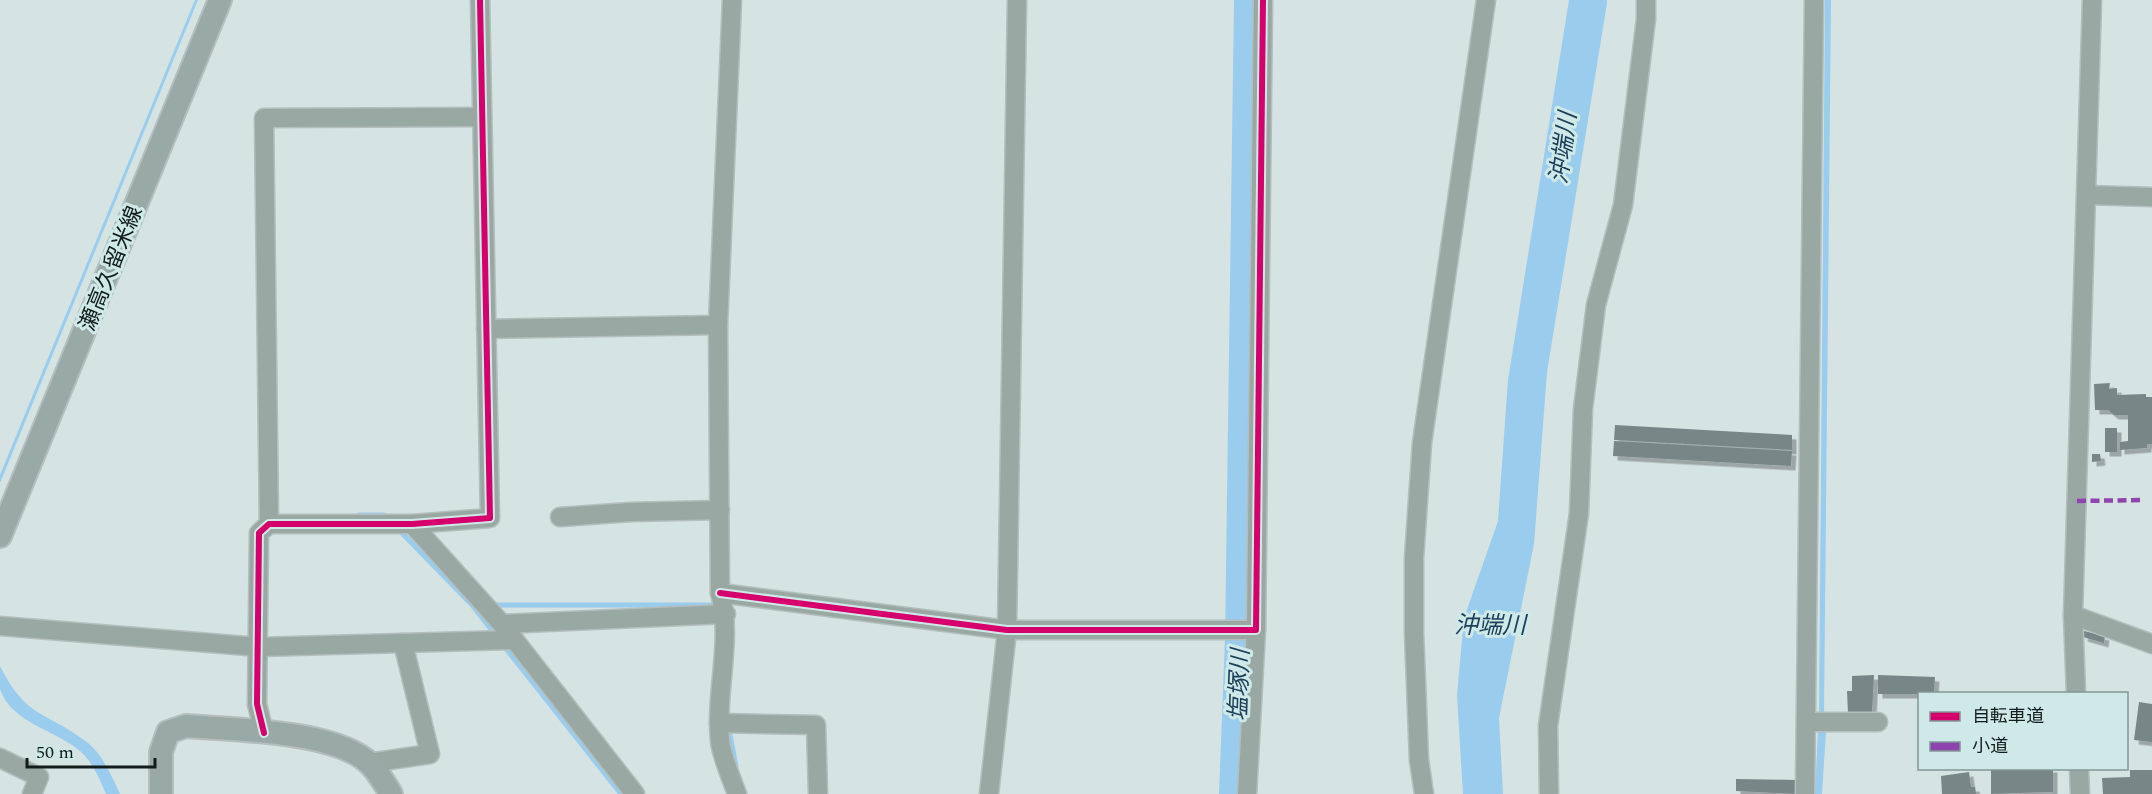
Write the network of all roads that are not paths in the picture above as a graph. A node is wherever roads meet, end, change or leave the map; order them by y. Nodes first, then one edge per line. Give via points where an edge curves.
1 (220, 0) edge
2 (480, 0) edge
3 (732, 0) edge
4 (1017, 0) edge
5 (1263, 0) edge
6 (1486, 0) edge
7 (1646, 0) edge
8 (1815, 0) edge
9 (2092, 0) edge
10 (483, 117) junction
11 (2087, 195) junction
12 (2152, 197) edge
13 (718, 325) junction
14 (486, 329) junction
15 (720, 510) junction
16 (560, 517) dead end
17 (269, 524) junction
18 (412, 524) junction
19 (0, 536) edge
20 (720, 592) junction
21 (726, 614) junction
22 (2073, 615) junction
23 (502, 624) junction
24 (0, 626) edge
25 (1007, 630) junction
26 (1256, 630) junction
27 (514, 640) junction
28 (402, 643) junction
29 (2152, 644) edge
30 (258, 647) junction
31 (2076, 692) edge
32 (1807, 722) junction
33 (1878, 722) dead end
34 (719, 723) junction
35 (264, 733) junction
36 (0, 758) edge
37 (369, 763) junction
38 (2079, 770) edge
39 (32, 794) edge
40 (161, 794) edge
41 (391, 794) edge
42 (635, 794) edge
43 (737, 794) edge
44 (818, 794) edge
45 (989, 794) edge
46 (1247, 794) edge
47 (1424, 794) edge
48 (1549, 794) edge
49 (1805, 794) edge
50 (2080, 794) edge

1 - 19 main road, 瀬高久留米線
2 - 10 street
3 - 13 street
4 - 25 street
5 - 26 street
6 - 47 street via 1422,443 1414,558 1414,632
7 - 48 street via 1623,205 1596,305 1583,409 1579,513 1548,726
8 - 32 street
9 - 11 street
10 - 14 street
10 - 17 street via 264,118
11 - 12 street
11 - 22 street
13 - 14 street
13 - 15 street
14 - 18 street via 490,518
15 - 16 street
15 - 20 street
17 - 18 street
17 - 30 street via 259,533
18 - 23 street
20 - 21 street
20 - 25 street
21 - 23 street
21 - 34 street
22 - 29 street
22 - 31 street
23 - 27 street
24 - 30 street
25 - 26 street
25 - 45 street
26 - 46 street
27 - 28 street
27 - 42 street
28 - 30 street
28 - 37 street via 430,754
30 - 35 street via 256,704
32 - 33 street
32 - 49 street
34 - 43 street via 720,743
34 - 44 street via 816,725
35 - 37 main road via 307,737 351,751
35 - 40 main road via 186,726 168,732 161,752
36 - 39 street via 39,777
37 - 41 main road
38 - 50 street

